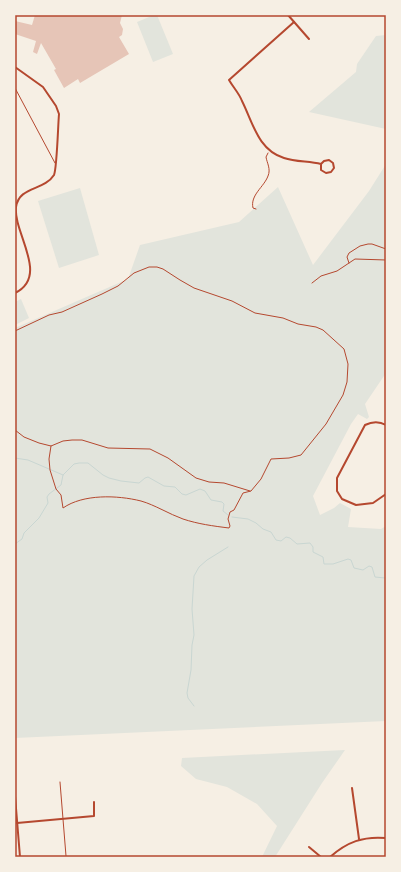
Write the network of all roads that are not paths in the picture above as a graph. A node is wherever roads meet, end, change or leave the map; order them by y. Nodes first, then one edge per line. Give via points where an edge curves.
1 (288, 15) edge
2 (294, 22) junction
3 (309, 39) dead end
4 (15, 67) edge
5 (15, 88) edge
6 (56, 163) junction
7 (321, 164) junction
8 (15, 293) edge
9 (386, 425) edge
10 (386, 494) edge
11 (60, 782) dead end
12 (352, 788) dead end
13 (15, 798) edge
14 (94, 802) dead end
15 (63, 819) junction
16 (17, 823) junction
17 (386, 838) edge
18 (359, 839) junction
19 (15, 843) edge
20 (19, 843) junction
21 (309, 847) dead end
22 (66, 856) dead end
23 (20, 857) edge
24 (322, 857) edge
25 (330, 857) edge

1 - 2 street
2 - 3 street
2 - 7 street via 229,80 242,100 258,138 269,150 284,158
4 - 6 street via 43,87 56,106 59,114
5 - 6 lane
6 - 8 street via 55,173 49,182 25,192 16,206 31,272 22,290
7 - 7 street via 321,170 326,173 334,168 329,160
9 - 10 street via 380,422 365,424 337,478 337,491 342,499 356,505 373,503
11 - 15 lane
12 - 18 street
13 - 16 street
14 - 15 street via 94,816
15 - 16 street
15 - 22 lane
16 - 20 street
17 - 18 street
18 - 25 street
19 - 20 lane
20 - 23 street
21 - 24 street

